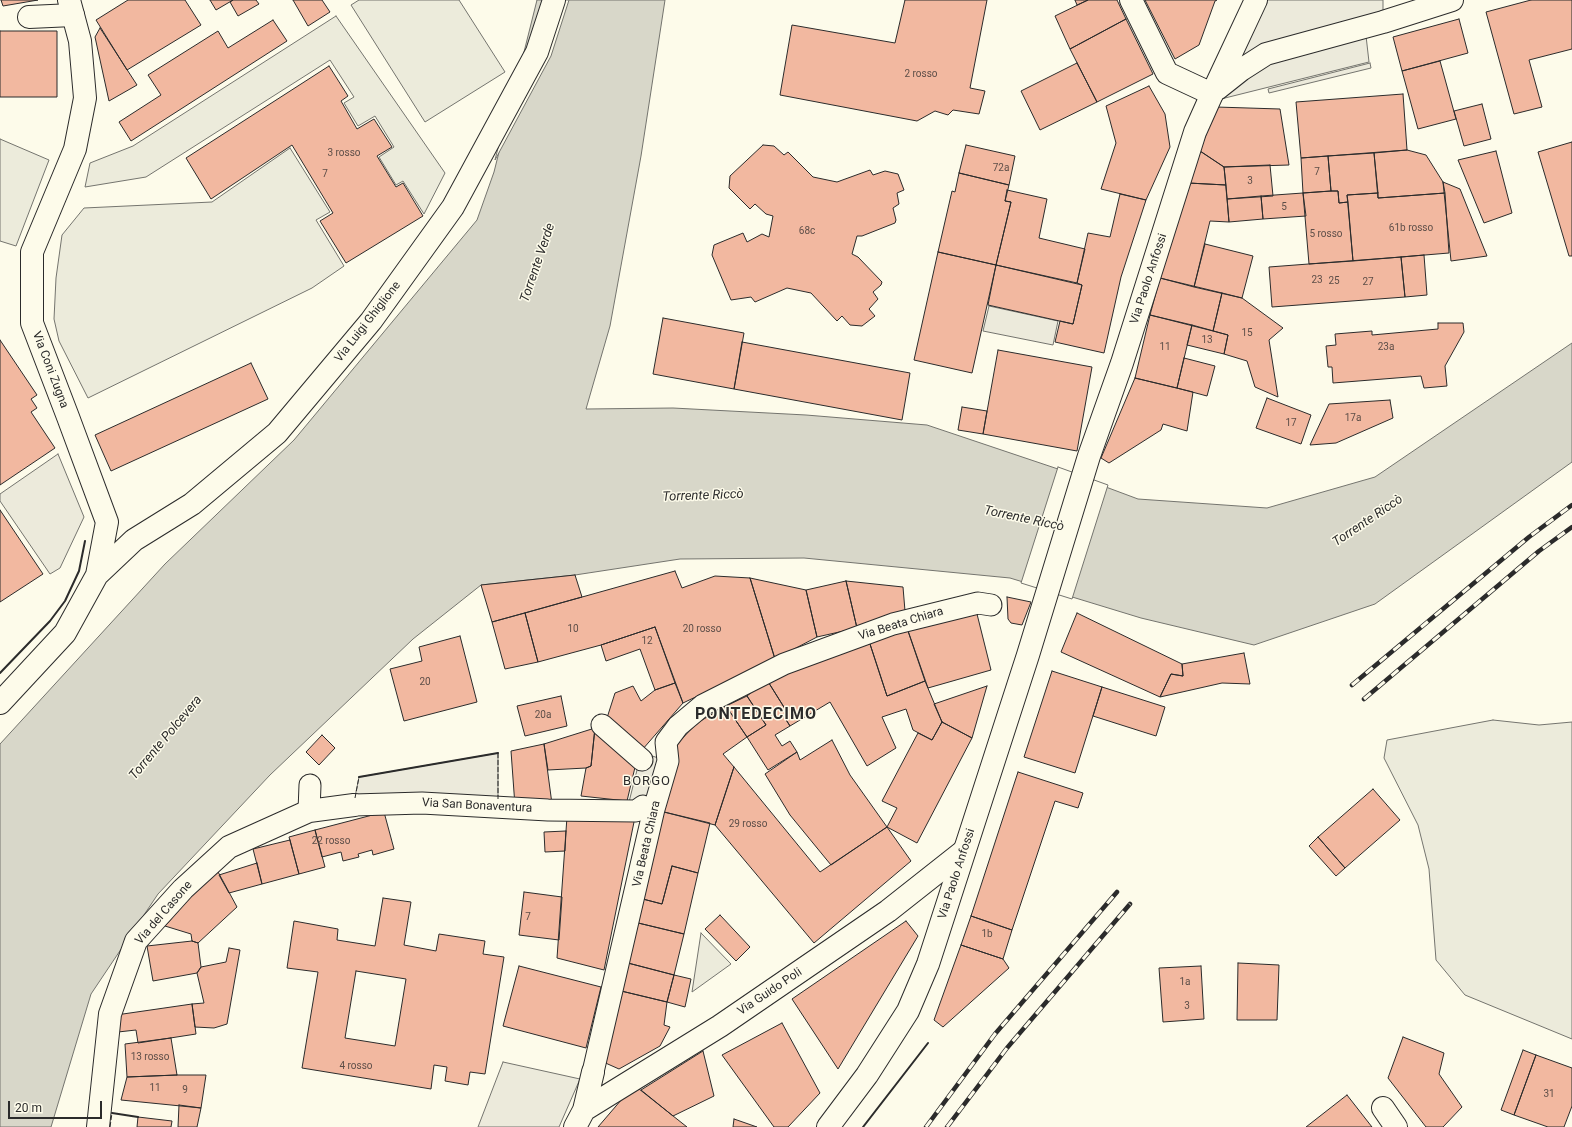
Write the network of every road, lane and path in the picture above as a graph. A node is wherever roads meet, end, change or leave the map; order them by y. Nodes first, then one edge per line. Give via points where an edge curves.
1 (554, 0) edge
2 (1131, 0) edge
3 (1256, 0) edge
4 (1452, 0) edge
5 (74, 5) edge
6 (29, 17) dead end
7 (1212, 94) junction
8 (98, 576) junction
9 (991, 605) dead end
10 (0, 703) edge
11 (602, 725) dead end
12 (642, 760) dead end
13 (310, 785) dead end
14 (354, 806) joint
15 (643, 806) dead end
16 (309, 811) junction
17 (964, 851) junction
18 (593, 1072) joint
19 (1383, 1108) dead end
20 (580, 1119) edge
21 (98, 1127) edge
22 (828, 1127) edge
23 (1396, 1127) edge

1 - 8 street, Via Luigi Ghiglione via 537,52 453,207 371,321 277,433 192,504 134,540
2 - 7 street via 1167,73
3 - 7 street, Via Paolo Anfossi
4 - 7 street via 1266,54 1241,70
5 - 6 street
5 - 8 street, Via Coni Zugna via 85,98 75,149 32,252 32,323 107,522
7 - 17 street, Via Paolo Anfossi via 1195,132
8 - 10 street via 66,633
9 - 18 street, Via Beata Chiara via 978,603 893,624 784,664 703,705 678,726 666,742 668,761 654,809
11 - 12 street
13 - 16 street
14 - 15 street, Via San Bonaventura via 414,803 548,810 636,811
14 - 16 street, Via San Bonaventura
16 - 21 street, Via del Casone via 229,847 183,888 136,941 110,1014
17 - 20 street, Via Guido Poli via 888,911
17 - 22 street, Via Paolo Anfossi via 928,964 908,1011 867,1075
18 - 20 street, Via Beata Chiara
19 - 23 street

